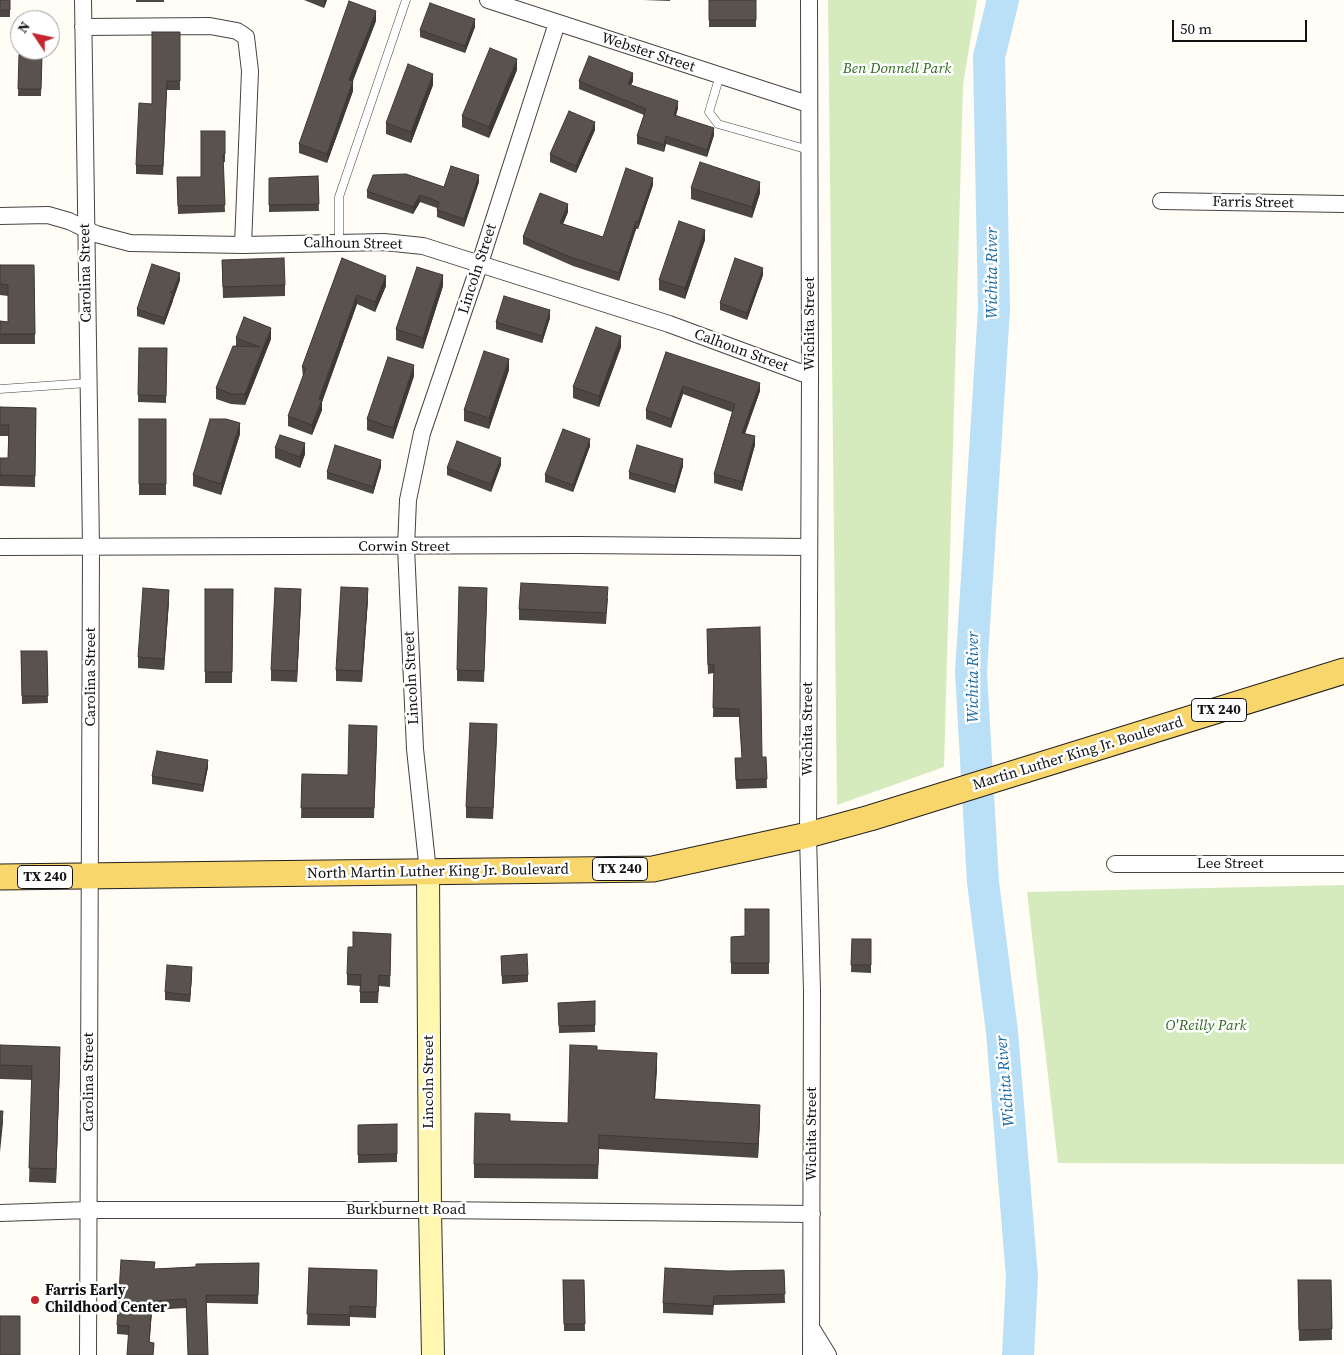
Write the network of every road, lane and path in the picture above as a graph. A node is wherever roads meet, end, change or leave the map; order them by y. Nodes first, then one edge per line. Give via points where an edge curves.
1 (83, 0) edge
2 (406, 0) edge
3 (488, 0) edge
4 (808, 0) edge
5 (557, 23) junction
6 (83, 27) junction
7 (720, 76) junction
8 (808, 104) junction
9 (809, 150) junction
10 (1161, 201) dead end
11 (1344, 204) edge
12 (0, 216) edge
13 (86, 228) junction
14 (339, 242) junction
15 (243, 245) junction
16 (480, 263) junction
17 (810, 376) junction
18 (88, 384) junction
19 (0, 389) edge
20 (0, 547) edge
21 (91, 547) junction
22 (406, 547) junction
23 (809, 547) junction
24 (1344, 670) edge
25 (870, 818) joint
26 (808, 834) junction
27 (1115, 864) dead end
28 (1344, 864) edge
29 (428, 872) junction
30 (0, 877) edge
31 (90, 877) junction
32 (88, 1210) junction
33 (430, 1210) junction
34 (0, 1213) edge
35 (812, 1214) junction
36 (812, 1329) junction
37 (88, 1355) edge
38 (433, 1355) edge
39 (811, 1355) edge
40 (828, 1355) edge

1 - 6 street, Carolina Street
2 - 14 lane via 339,197
3 - 5 street, Webster Street
4 - 8 street, Wichita Street
5 - 7 street, Webster Street
5 - 16 street, Lincoln Street
6 - 13 street, Carolina Street
6 - 15 street via 210,26 237,31 246,37 250,71
7 - 8 street, Webster Street
7 - 9 lane via 709,112 718,124
8 - 9 street, Wichita Street
9 - 17 street, Wichita Street
10 - 11 street, Farris Street
12 - 13 street, Calhoun Street via 48,215
13 - 15 street, Calhoun Street via 130,243
13 - 18 street, Carolina Street
14 - 15 street, Calhoun Street
14 - 16 street, Calhoun Street via 423,246
16 - 17 street, Calhoun Street via 668,324
16 - 22 street, Lincoln Street via 418,448 408,500
17 - 23 street, Wichita Street
18 - 19 lane
18 - 21 street, Carolina Street
20 - 21 street, Corwin Street
21 - 22 street, Corwin Street
21 - 31 street, Carolina Street
22 - 23 street, Corwin Street
22 - 29 street, Lincoln Street via 416,749
23 - 26 street, Wichita Street
24 - 25 main road, Martin Luther King Jr. Boulevard / TX 240
25 - 26 main road, North Martin Luther King Jr. Boulevard / TX 240
26 - 29 main road, North Martin Luther King Jr. Boulevard / TX 240 via 653,869
26 - 35 street, Wichita Street
27 - 28 street, Lee Street
29 - 31 main road, North Martin Luther King Jr. Boulevard / TX 240
29 - 33 main road, Lincoln Street
30 - 31 main road, North Martin Luther King Jr. Boulevard / TX 240
31 - 32 street, Carolina Street
32 - 33 street, Burkburnett Road
32 - 34 street, Burkburnett Road
32 - 37 street, Carolina Street
33 - 35 street, Burkburnett Road
33 - 38 main road, Lincoln Street
35 - 36 street, Wichita Street
36 - 39 street, Wichita Street
36 - 40 street

